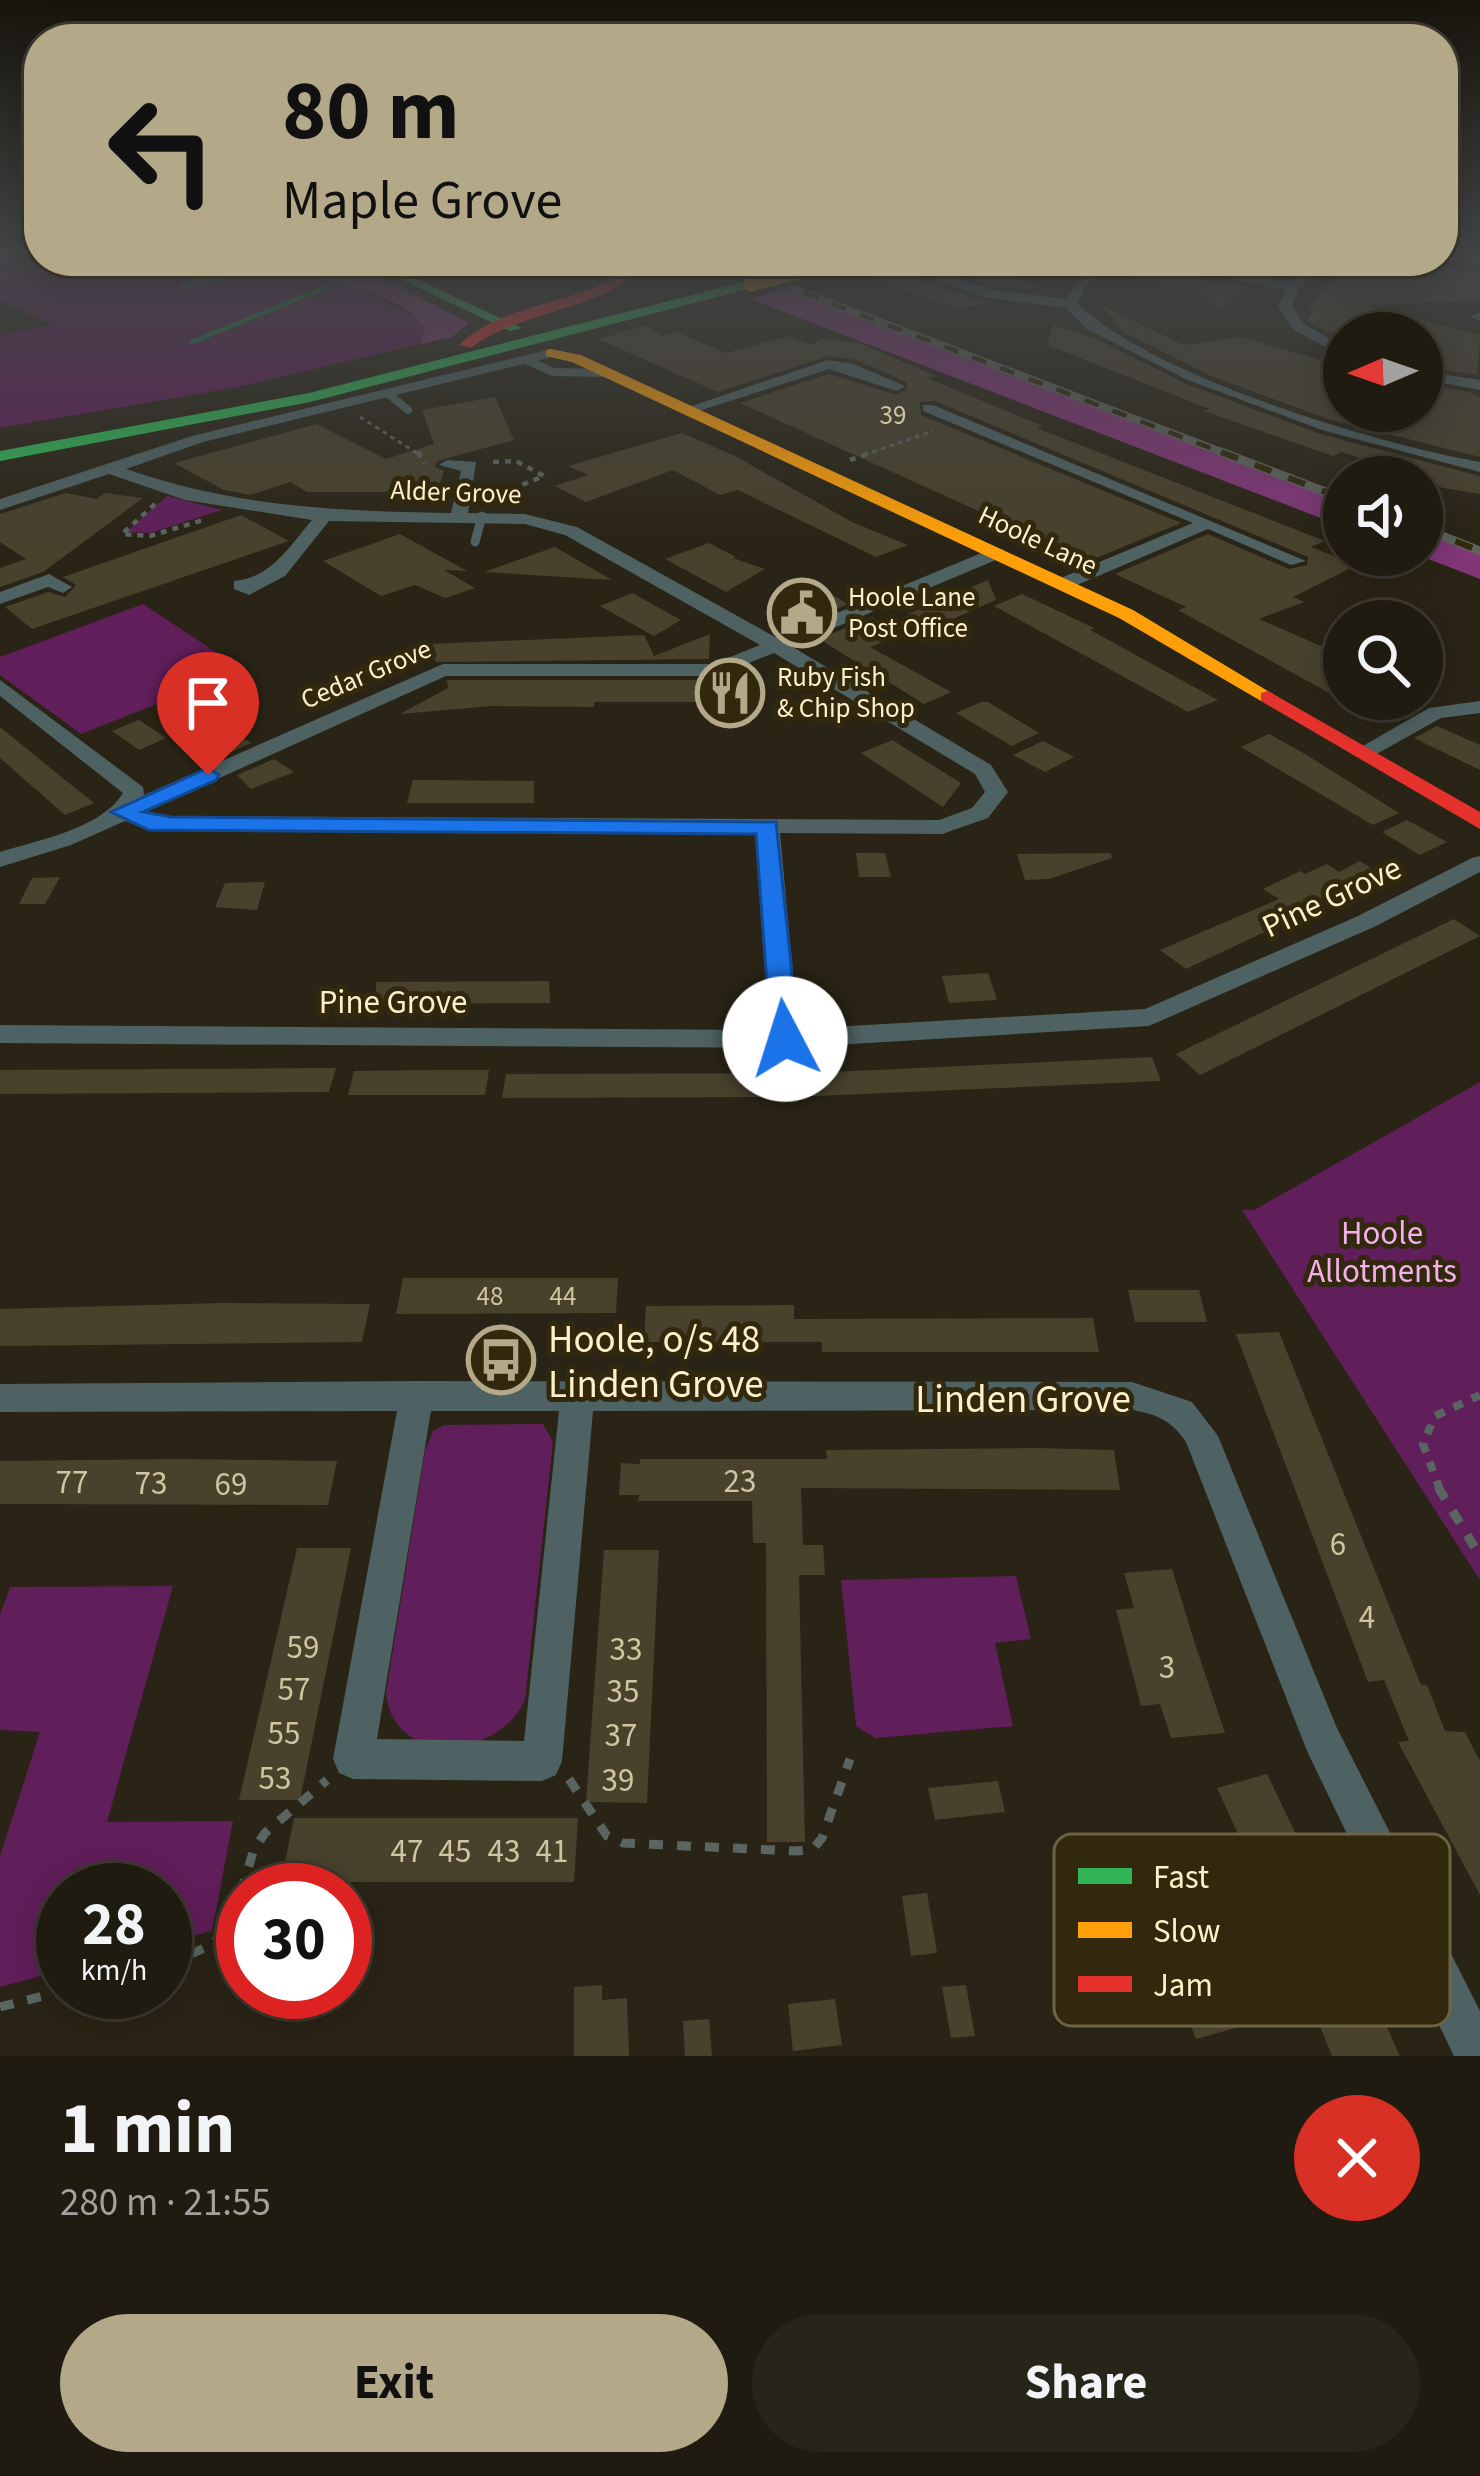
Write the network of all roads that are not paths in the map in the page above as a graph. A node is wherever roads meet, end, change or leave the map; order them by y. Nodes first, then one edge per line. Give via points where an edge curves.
1 (488, 349) edge
2 (506, 349) edge
3 (547, 349) edge
4 (1134, 349) edge
5 (799, 353) dead end
6 (456, 355) junction
7 (828, 364) junction
8 (1443, 379) edge
9 (1480, 385) edge
10 (897, 386) dead end
11 (390, 395) junction
12 (928, 408) dead end
13 (408, 410) dead end
14 (688, 410) junction
15 (0, 442) edge
16 (0, 456) edge
17 (447, 465) road end
18 (1480, 467) edge
19 (108, 468) junction
20 (0, 505) edge
21 (460, 511) junction
22 (323, 516) junction
23 (482, 516) junction
24 (1208, 523) junction
25 (475, 542) dead end
26 (997, 554) junction
27 (1297, 561) dead end
28 (1063, 584) junction
29 (63, 587) dead end
30 (252, 591) dead end
31 (0, 598) edge
32 (777, 646) junction
33 (5, 695) edge
34 (1480, 707) edge
35 (1365, 751) junction
36 (123, 812) junction
37 (1480, 822) edge
38 (768, 826) junction
39 (0, 860) edge
40 (1480, 863) edge
41 (0, 1034) edge
42 (785, 1039) junction
43 (417, 1395) junction
44 (577, 1397) junction
45 (0, 1399) edge
46 (1369, 1834) edge
47 (1450, 1999) edge
48 (1478, 2056) edge

1 - 6 main road
2 - 11 street
3 - 14 main road, Hoole Lane
4 - 18 street via 1198,379
5 - 7 street
6 - 15 main road
6 - 16 main road via 212,418
7 - 10 street
7 - 14 street
8 - 9 street
11 - 13 lane
11 - 19 street
12 - 24 street
14 - 26 main road, Hoole Lane
17 - 21 street via 470,466
19 - 20 street
19 - 22 street, Alder Grove via 172,491
21 - 22 street, Alder Grove
21 - 23 street, Alder Grove
22 - 30 street
23 - 25 lane
23 - 32 street, Alder Grove via 571,531
24 - 27 street
24 - 28 street
26 - 28 main road, Hoole Lane
26 - 32 street, Cedar Grove
28 - 35 main road, Hoole Lane
29 - 31 street via 49,580
32 - 36 street, Cedar Grove via 716,670 443,670
32 - 38 street, Alder Grove via 983,770 997,792 980,813 942,827
33 - 36 street via 135,792
34 - 35 street via 1436,712
35 - 37 main road, Hoole Lane
36 - 38 street via 171,824
36 - 39 street, Cedar Grove
38 - 42 street
40 - 42 street, Pine Grove via 1149,1017
41 - 42 street, Pine Grove
43 - 44 street, Linden Grove
43 - 44 street via 353,1759 542,1761
43 - 45 street, Linden Grove
44 - 46 street, Linden Grove via 1132,1396 1171,1403 1202,1436 1321,1736
47 - 48 street, Linden Grove

